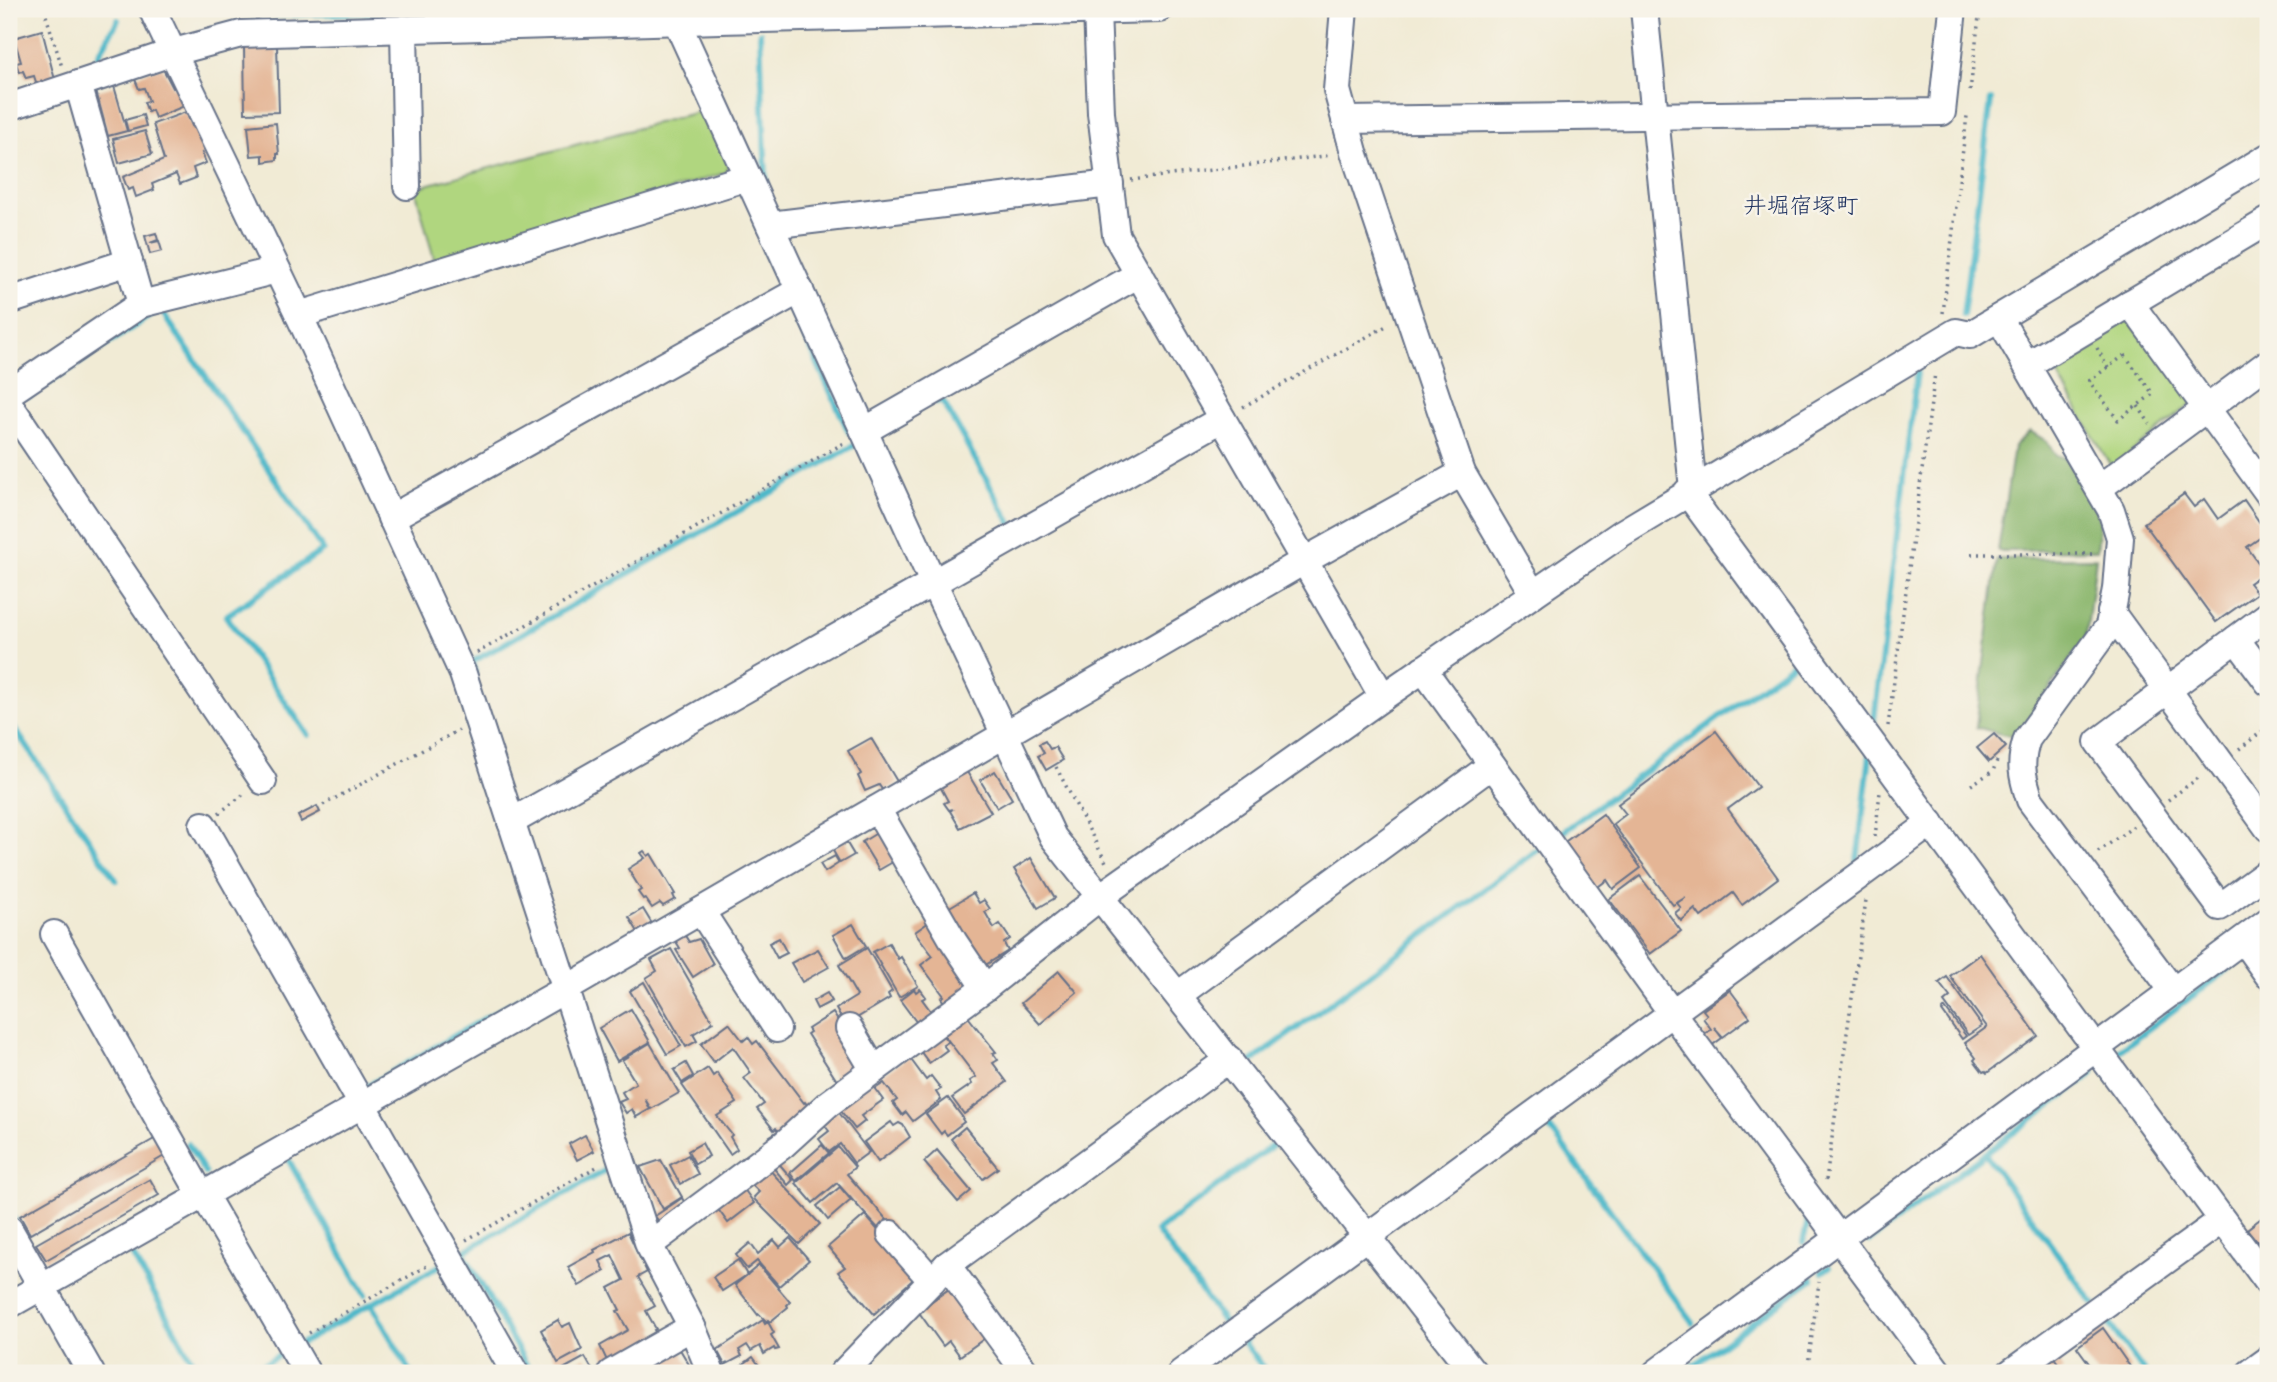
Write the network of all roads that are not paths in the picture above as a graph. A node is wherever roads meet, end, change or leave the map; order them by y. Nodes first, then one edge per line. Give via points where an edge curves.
1 (1158, 9) edge
2 (1343, 9) edge
3 (1644, 9) edge
4 (1953, 9) edge
5 (1097, 10) edge
6 (153, 11) edge
7 (721, 14) edge
8 (674, 15) edge
9 (404, 29) junction
10 (174, 52) junction
11 (73, 86) junction
12 (9, 107) edge
13 (1655, 116) junction
14 (1345, 120) junction
15 (2268, 158) edge
16 (748, 177) junction
17 (1110, 183) junction
18 (407, 186) dead end
19 (2268, 221) edge
20 (770, 225) junction
21 (129, 262) junction
22 (277, 270) junction
23 (1139, 274) junction
24 (800, 290) junction
25 (9, 301) edge
26 (2130, 303) junction
27 (141, 304) junction
28 (299, 315) junction
29 (1999, 318) junction
30 (2268, 363) edge
31 (2026, 365) junction
32 (9, 393) edge
33 (9, 404) edge
34 (2207, 408) junction
35 (1222, 419) junction
36 (864, 431) junction
37 (1462, 473) junction
38 (2099, 488) junction
39 (1690, 491) junction
40 (2268, 493) edge
41 (391, 518) junction
42 (1304, 561) junction
43 (933, 582) junction
44 (1533, 594) junction
45 (2111, 612) junction
46 (2268, 615) edge
47 (2236, 639) junction
48 (1423, 669) junction
49 (2268, 682) edge
50 (2168, 690) junction
51 (1382, 697) junction
52 (1003, 735) junction
53 (1492, 765) junction
54 (263, 781) road end
55 (877, 809) junction
56 (511, 822) junction
57 (1931, 823) junction
58 (203, 825) road end
59 (2268, 828) edge
60 (2268, 872) edge
61 (1109, 890) junction
62 (701, 911) junction
63 (2268, 921) edge
64 (54, 934) dead end
65 (2243, 940) junction
66 (2268, 975) edge
67 (985, 988) junction
68 (566, 989) junction
69 (2174, 992) junction
70 (1178, 995) junction
71 (1672, 1013) junction
72 (849, 1028) dead end
73 (777, 1029) dead end
74 (2096, 1049) junction
75 (1229, 1059) junction
76 (874, 1070) junction
77 (362, 1105) junction
78 (203, 1195) junction
79 (2222, 1220) junction
80 (9, 1229) edge
81 (891, 1234) dead end
82 (1367, 1237) junction
83 (649, 1245) junction
84 (1831, 1245) junction
85 (940, 1273) junction
86 (2268, 1282) edge
87 (42, 1287) junction
88 (9, 1306) edge
89 (692, 1327) junction
90 (2268, 1360) edge
91 (91, 1373) edge
92 (307, 1373) edge
93 (515, 1373) edge
94 (611, 1373) edge
95 (711, 1373) edge
96 (844, 1373) edge
97 (1026, 1373) edge
98 (1181, 1373) edge
99 (1474, 1373) edge
100 (1656, 1373) edge
101 (1939, 1373) edge
102 (2010, 1373) edge
103 (2250, 1373) edge

1 - 5 street
2 - 14 street via 1337,90
3 - 13 street
4 - 13 street via 1942,112
5 - 7 street
5 - 17 street via 1101,113
6 - 10 street
7 - 8 street
8 - 9 street
8 - 16 street
9 - 10 street via 240,34
9 - 18 street
10 - 11 street
10 - 22 street
11 - 12 street
11 - 21 street
13 - 14 street
13 - 39 street
14 - 37 street
15 - 29 street
16 - 20 street
16 - 28 street
17 - 20 street
17 - 23 street via 1116,235
19 - 26 street
20 - 24 street
21 - 25 street
21 - 27 street
22 - 27 street
22 - 28 street
23 - 35 street
23 - 36 street
24 - 36 street
24 - 41 street
26 - 31 street
26 - 34 street
27 - 32 street
28 - 41 street
29 - 31 street
29 - 39 street via 1970,335 1956,331
30 - 34 street
31 - 38 street
33 - 54 street
34 - 38 street
34 - 40 street
35 - 42 street
35 - 43 street
36 - 43 street
37 - 42 street
37 - 44 street
38 - 45 street via 2120,538
39 - 44 street
39 - 57 street
41 - 56 street via 458,664
42 - 51 street
42 - 52 street
43 - 52 street
43 - 56 street
44 - 48 street
45 - 50 street
45 - 69 street via 2109,626 2027,739 2022,753 2023,779 2030,800
46 - 47 street
47 - 49 street
47 - 50 street
48 - 51 street
48 - 53 street
50 - 59 street
50 - 60 street via 2098,742 2220,907
51 - 61 street
52 - 55 street
52 - 61 street via 1053,837
53 - 70 street
53 - 71 street
55 - 62 street
55 - 67 street
56 - 68 street
57 - 71 street
57 - 74 street
58 - 77 street
61 - 67 street
61 - 70 street
62 - 68 street
62 - 73 street
63 - 65 street
64 - 78 street
65 - 66 street
65 - 69 street
67 - 76 street
68 - 77 street
68 - 83 street
69 - 74 street
70 - 75 street
71 - 82 street
71 - 84 street via 1821,1215
72 - 76 street
74 - 79 street
74 - 84 street
75 - 82 street
75 - 85 street
76 - 83 street
77 - 78 street
77 - 93 street
78 - 87 street
78 - 92 street
79 - 86 street
79 - 102 street
80 - 87 street
81 - 85 street
82 - 98 street
82 - 99 street
83 - 89 street
84 - 100 street
84 - 101 street
85 - 96 street
85 - 97 street
87 - 88 street
87 - 91 street
89 - 94 street
89 - 95 street
90 - 103 street

